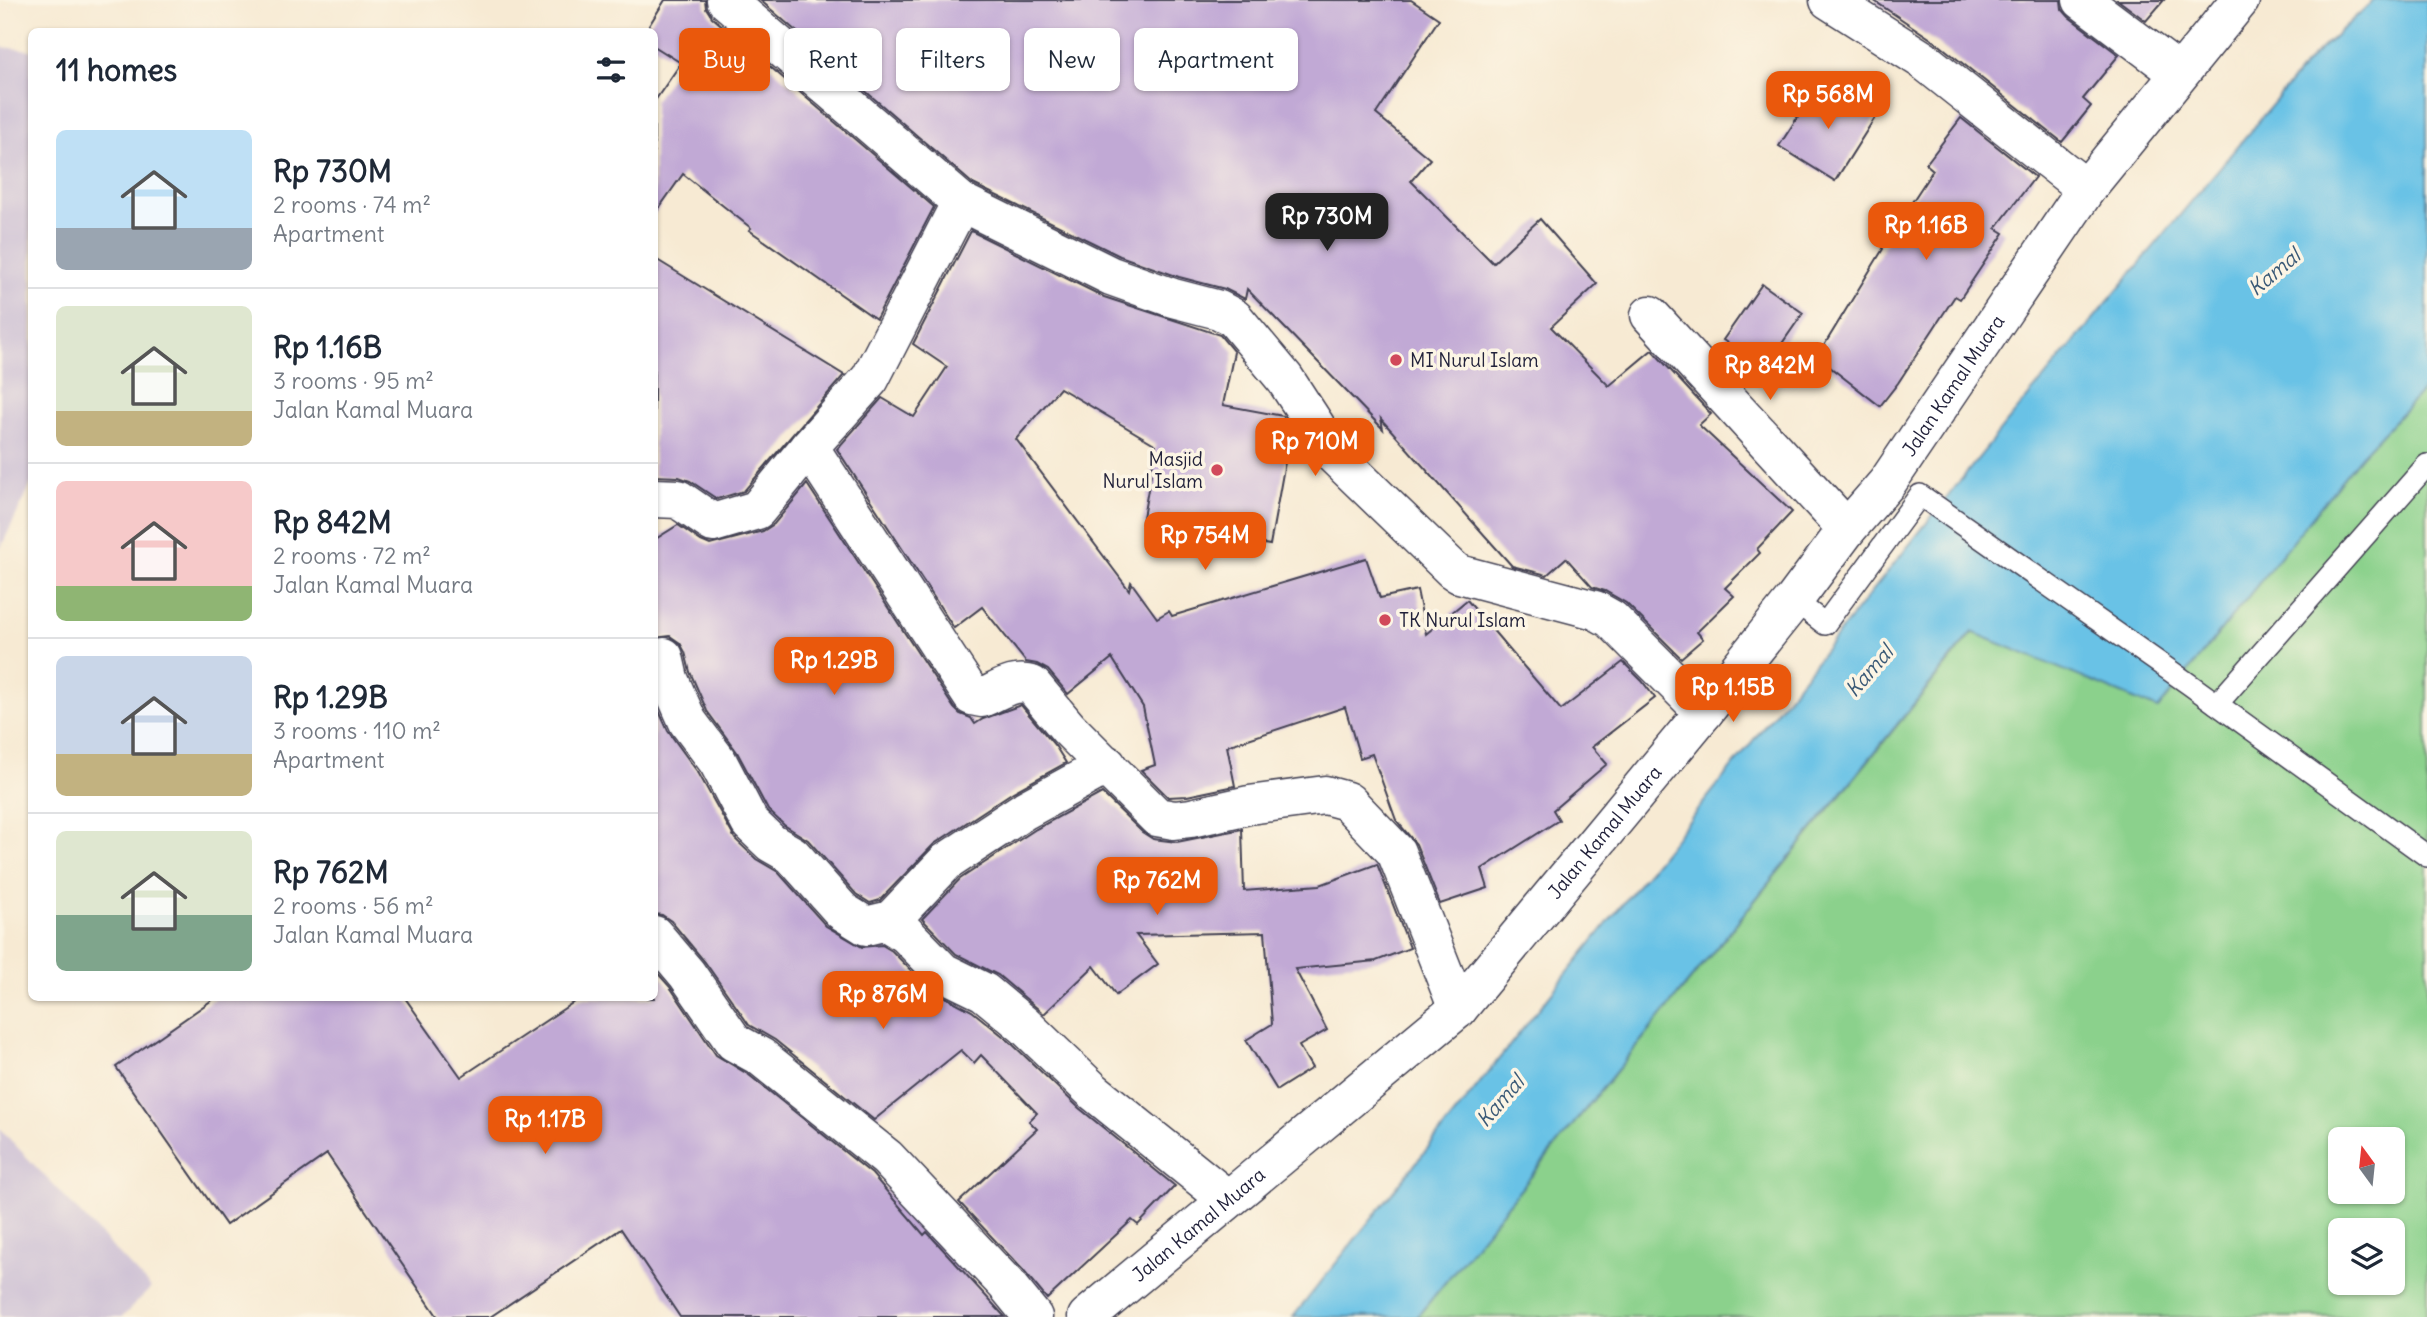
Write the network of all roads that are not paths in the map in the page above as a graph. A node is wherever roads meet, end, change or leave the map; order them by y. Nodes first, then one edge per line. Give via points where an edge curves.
1 (726, 0) edge
2 (1829, 0) edge
3 (2082, 0) edge
4 (2240, 0) edge
5 (2179, 73) junction
6 (2085, 189) junction
7 (961, 202) junction
8 (1650, 315) dead end
9 (809, 447) junction
10 (2427, 465) edge
11 (658, 498) edge
12 (1847, 528) junction
13 (1794, 600) junction
14 (664, 657) dead end
15 (2217, 704) junction
16 (1704, 712) junction
17 (1107, 765) junction
18 (2427, 856) edge
19 (891, 920) junction
20 (658, 940) edge
21 (1458, 1009) junction
22 (1227, 1199) junction
23 (1033, 1317) edge
24 (1087, 1317) edge

1 - 7 street
2 - 6 street via 1923,60
3 - 5 street
4 - 5 street, Jalan Kamal Muara
5 - 6 street, Jalan Kamal Muara
6 - 12 street, Jalan Kamal Muara via 1887,483
7 - 9 street via 870,379
7 - 16 street via 1111,276 1234,318 1286,379 1335,456 1453,570 1605,615
8 - 12 street
9 - 11 street via 757,510 713,523 678,499
9 - 17 street via 972,696 982,698 1009,684 1032,685
10 - 15 lane
12 - 13 street, Jalan Kamal Muara
13 - 15 lane via 1825,624 1920,495
13 - 16 street, Jalan Kamal Muara
14 - 19 street via 688,722 718,762 750,823 792,855 842,911 866,926
15 - 18 lane
16 - 21 street, Jalan Kamal Muara
17 - 19 street via 1035,804 946,862
17 - 21 street via 1157,817 1174,820 1325,795 1347,801 1396,852
19 - 22 street via 943,972 984,992 1093,1091
20 - 23 street via 734,1042 761,1057 887,1158
21 - 22 street, Jalan Kamal Muara
22 - 24 street, Jalan Kamal Muara

